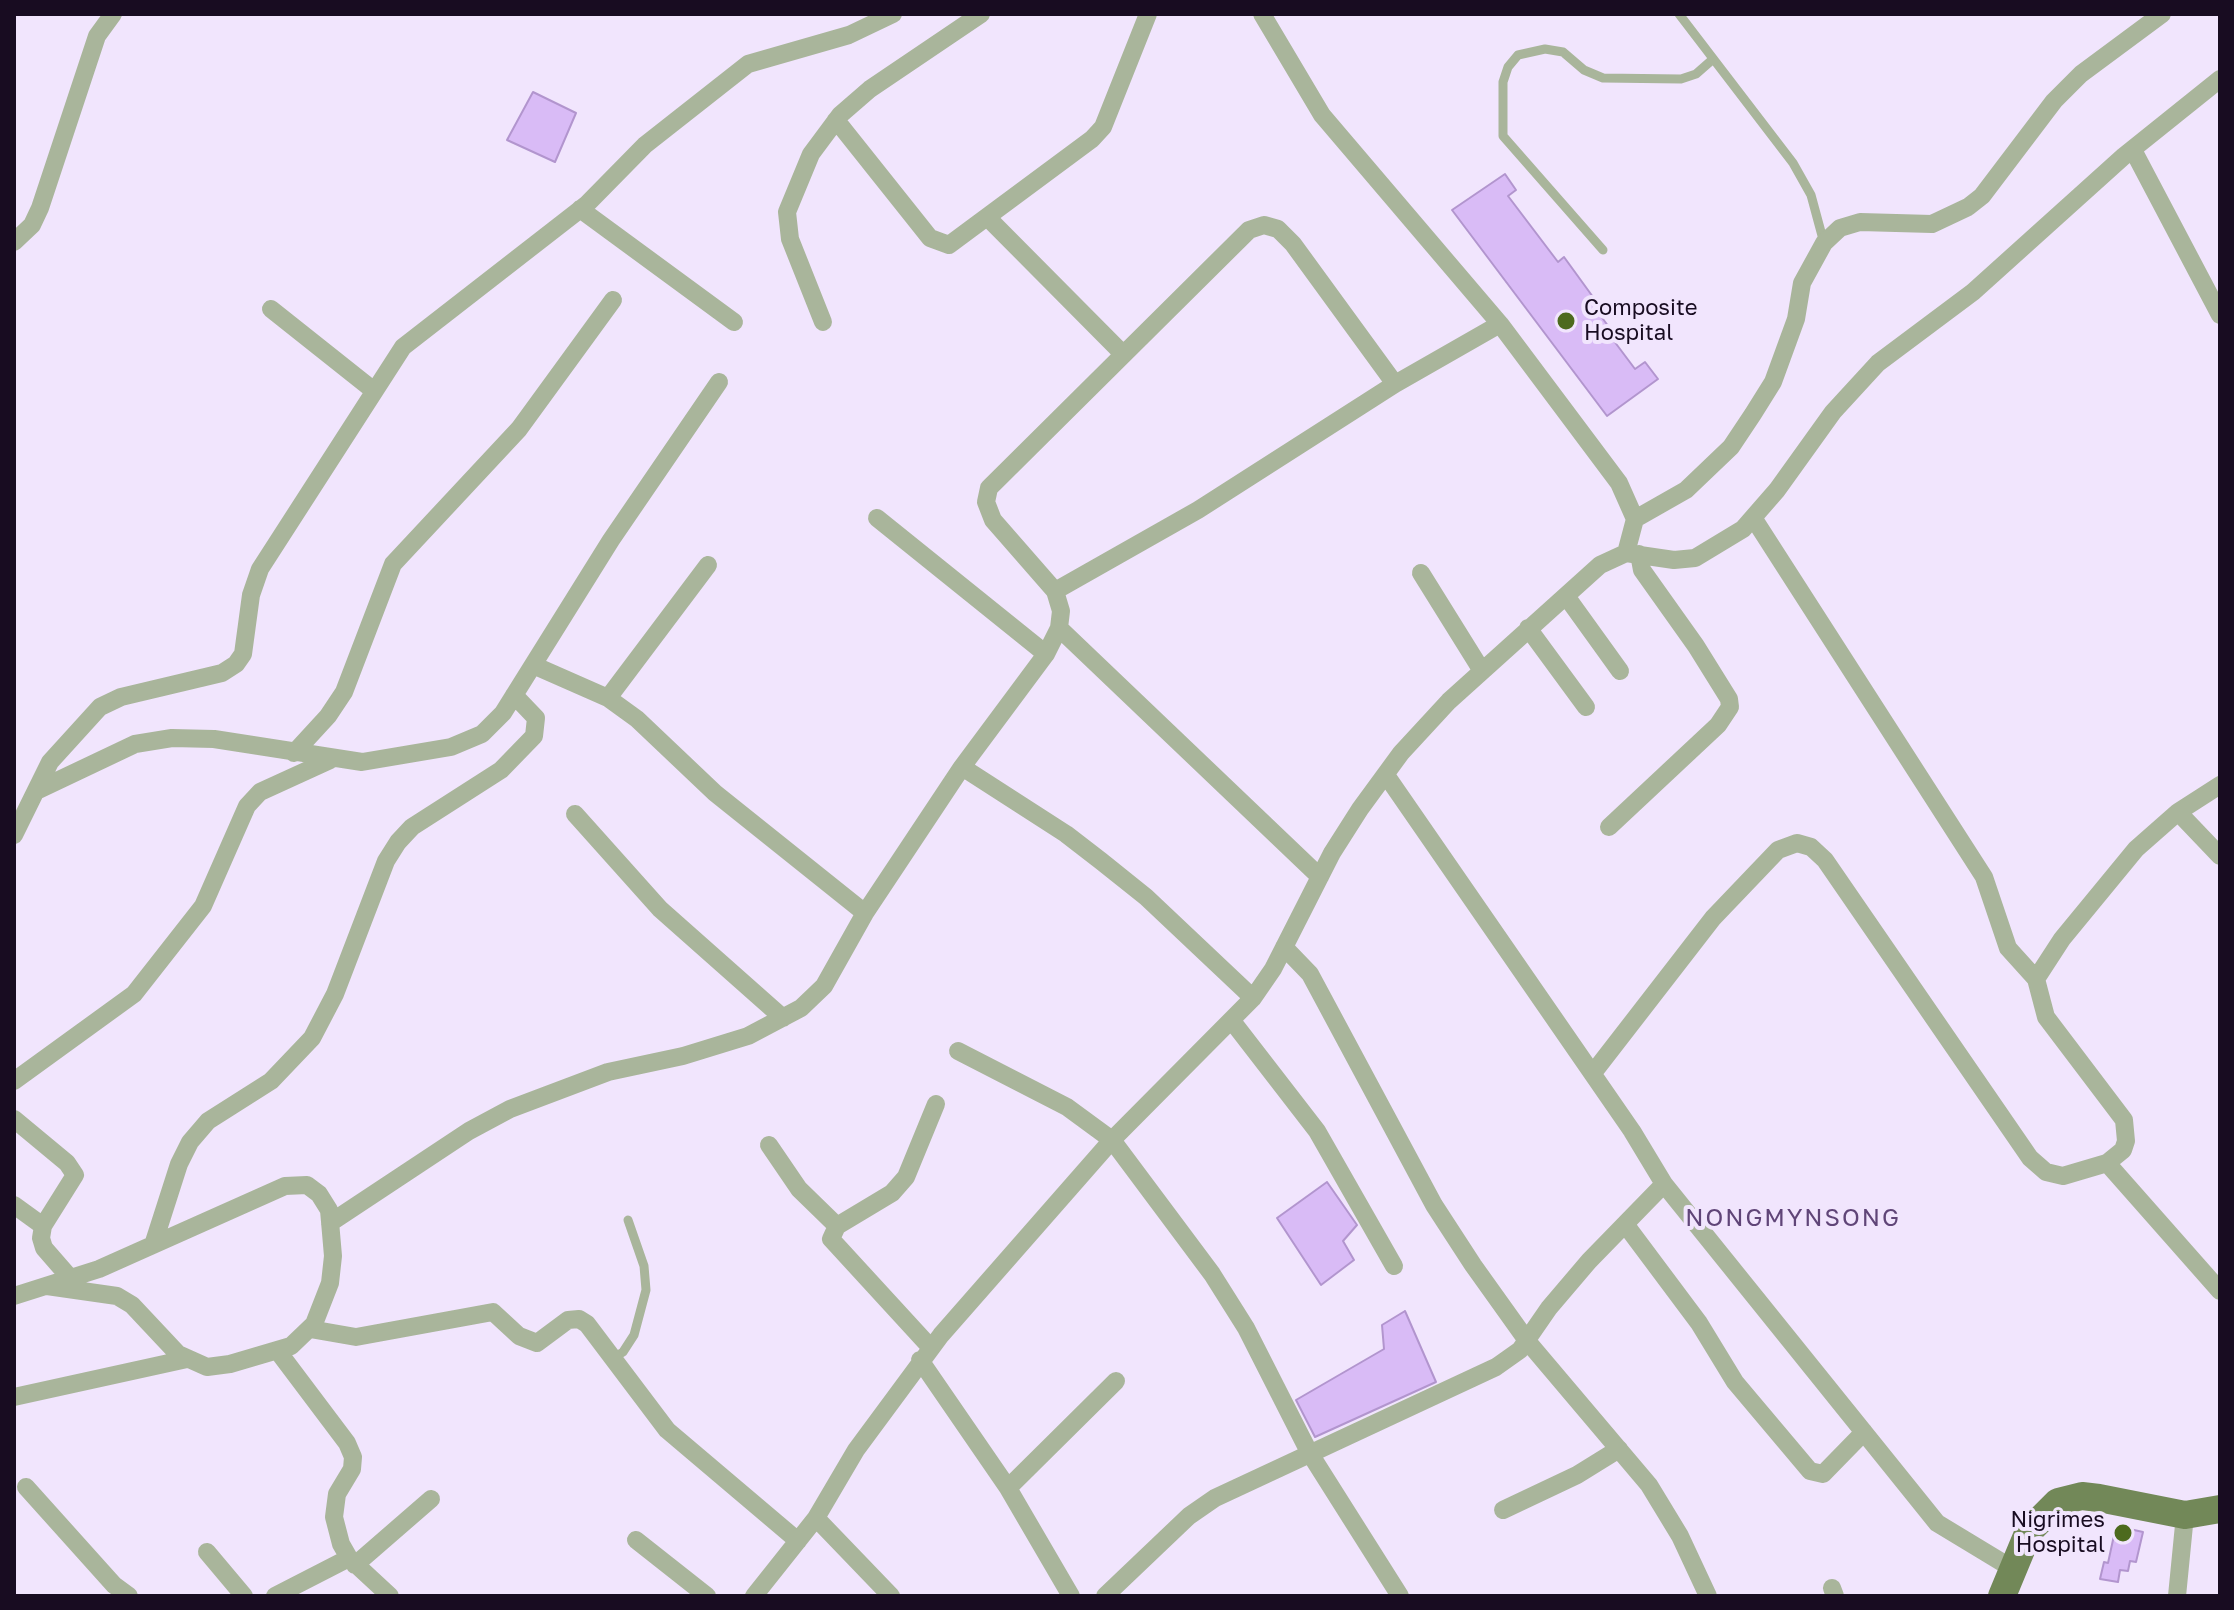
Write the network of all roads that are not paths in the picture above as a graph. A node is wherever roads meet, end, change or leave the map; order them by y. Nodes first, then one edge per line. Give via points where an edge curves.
1 (113, 14) edge
2 (893, 14) edge
3 (981, 14) edge
4 (1148, 14) edge
5 (1262, 14) edge
6 (1679, 14) edge
7 (2162, 14) edge
8 (1712, 60) junction
9 (2220, 79) edge
10 (836, 120) junction
11 (2133, 150) junction
12 (580, 209) junction
13 (987, 217) junction
14 (14, 242) edge
15 (1824, 243) junction
16 (1603, 250) dead end
17 (613, 300) dead end
18 (271, 309) dead end
19 (2220, 315) edge
20 (734, 322) dead end
21 (823, 322) dead end
22 (1500, 324) junction
23 (1122, 353) junction
24 (719, 382) dead end
25 (1395, 384) junction
26 (373, 390) junction
27 (877, 518) dead end
28 (1635, 519) junction
29 (1754, 519) junction
30 (1632, 554) junction
31 (708, 565) dead end
32 (1421, 573) dead end
33 (1055, 591) junction
34 (1566, 596) junction
35 (1059, 628) junction
36 (1528, 628) junction
37 (1046, 654) junction
38 (533, 665) junction
39 (1482, 671) junction
40 (1620, 671) dead end
41 (514, 695) junction
42 (608, 698) junction
43 (1586, 707) dead end
44 (294, 753) junction
45 (330, 760) junction
46 (962, 767) junction
47 (1386, 775) junction
48 (2220, 785) edge
49 (36, 791) junction
50 (2178, 812) junction
51 (575, 814) dead end
52 (1609, 827) dead end
53 (14, 835) edge
54 (2220, 856) edge
55 (1320, 877) junction
56 (865, 913) junction
57 (1284, 947) junction
58 (2036, 979) junction
59 (1253, 998) junction
60 (783, 1018) junction
61 (1232, 1021) junction
62 (958, 1051) dead end
63 (1593, 1073) junction
64 (14, 1081) edge
65 (936, 1104) dead end
66 (14, 1119) edge
67 (1112, 1140) junction
68 (769, 1145) dead end
69 (2107, 1163) junction
70 (1664, 1184) junction
71 (14, 1205) edge
72 (628, 1220) dead end
73 (330, 1223) junction
74 (1625, 1224) junction
75 (43, 1226) junction
76 (837, 1226) junction
77 (153, 1245) junction
78 (1394, 1266) dead end
79 (71, 1279) junction
80 (47, 1286) junction
81 (2220, 1291) edge
82 (14, 1296) edge
83 (310, 1329) junction
84 (1528, 1342) junction
85 (277, 1350) junction
86 (926, 1354) junction
87 (187, 1359) junction
88 (611, 1359) junction
89 (1116, 1381) dead end
90 (14, 1397) edge
91 (1864, 1432) junction
92 (1619, 1449) junction
93 (1309, 1452) junction
94 (26, 1487) dead end
95 (1008, 1488) junction
96 (431, 1499) dead end
97 (2220, 1509) edge
98 (1503, 1510) dead end
99 (2185, 1515) junction
100 (816, 1518) junction
101 (636, 1540) dead end
102 (798, 1541) junction
103 (207, 1552) dead end
104 (352, 1562) junction
105 (2013, 1569) junction
106 (129, 1596) edge
107 (244, 1596) edge
108 (275, 1596) edge
109 (390, 1596) edge
110 (707, 1596) edge
111 (754, 1596) edge
112 (891, 1596) edge
113 (1071, 1596) edge
114 (1105, 1596) edge
115 (1400, 1596) edge
116 (1708, 1596) edge
117 (2002, 1596) edge
118 (2177, 1596) edge

1 - 14 street via 97,36 40,208
2 - 12 street via 849,35 748,64 645,145
3 - 10 street via 870,89
4 - 13 street via 1103,127
5 - 22 street via 1322,115
6 - 8 lane
7 - 15 street via 2081,74 1968,207 1932,224 1860,222 1840,228
8 - 15 lane via 1793,163 1811,195
8 - 16 lane via 1681,79 1603,78 1563,52 1545,49 1518,55 1508,67 1503,136
9 - 11 street
10 - 13 street via 930,238 949,245
10 - 21 street via 811,154 787,212 790,239
11 - 19 street
11 - 29 street via 1973,292 1851,389
12 - 20 street
12 - 26 street via 403,347
13 - 23 street
15 - 28 street via 1802,283 1796,319 1773,382 1731,447 1686,490
17 - 44 street via 519,429 393,564 344,692
18 - 26 street
22 - 25 street
22 - 28 street via 1619,483
23 - 25 street via 1249,230 1264,225 1278,229 1293,244
23 - 33 street via 989,488 986,502 993,520
24 - 38 street
25 - 33 street via 1198,510
26 - 49 street via 260,569 243,654 236,664 222,673 100,707 50,762
27 - 37 street
28 - 30 street
29 - 30 street via 1695,558
29 - 58 street via 1984,877 2008,948
30 - 34 street via 1600,565
30 - 52 street via 1696,646 1730,707 1718,725
31 - 42 street
32 - 39 street
33 - 35 street
34 - 36 street
34 - 40 street
35 - 37 street
35 - 55 street
36 - 39 street
36 - 43 street
37 - 46 street
38 - 41 street
38 - 42 street
39 - 47 street via 1411,742
41 - 45 street via 482,734 451,747 362,762
41 - 77 street via 536,718 534,736 501,770 412,827 398,842 312,1038 271,1081 208,1121 190,1142
42 - 56 street
44 - 45 street
44 - 49 street via 214,739 172,738 135,744
45 - 64 street via 260,792 247,806 203,906 134,994
46 - 56 street
46 - 59 street via 1066,834 1146,897
47 - 55 street
47 - 63 street
48 - 50 street
49 - 53 street
50 - 54 street
50 - 58 street via 2136,849 2095,897
51 - 60 street via 660,909
55 - 57 street
56 - 60 street via 824,986
57 - 59 street
57 - 84 street via 1310,974 1434,1205
58 - 69 street via 2046,1017 2124,1120 2123,1150
59 - 61 street
60 - 73 street via 748,1036 608,1072 510,1109
61 - 67 street
61 - 78 street via 1317,1131
62 - 67 street via 1067,1107
63 - 69 street via 1713,918 1778,850 1797,843 1825,860 2030,1158 2046,1172 2063,1176
63 - 70 street
65 - 76 street via 906,1177 892,1193
66 - 75 street via 75,1175
67 - 86 street
67 - 93 street via 1212,1274 1246,1328
68 - 76 street via 799,1189
69 - 81 street
70 - 74 street
70 - 91 street
71 - 75 street
72 - 88 lane via 644,1266 646,1290 634,1335
73 - 77 street via 319,1194 307,1185 285,1186
73 - 83 street via 330,1283
74 - 84 street via 1549,1308
74 - 91 street via 1699,1323 1735,1382 1810,1471 1823,1474
75 - 79 street via 44,1248
76 - 86 street via 831,1239 835,1247
77 - 79 street
79 - 80 street
80 - 82 street
80 - 87 street via 117,1296
83 - 85 street via 291,1346
83 - 88 street via 356,1337 493,1312 519,1336 537,1343 568,1320 579,1319
84 - 92 street
84 - 93 street via 1496,1367
85 - 87 street via 207,1367
85 - 104 street via 353,1457 337,1494 334,1517
86 - 95 street
86 - 100 street via 856,1450
87 - 90 street
88 - 102 street via 676,1440
89 - 95 street
91 - 105 street via 1937,1523
92 - 98 street
92 - 116 street via 1657,1497
93 - 114 street via 1189,1516
93 - 115 street
94 - 106 street
95 - 113 street
96 - 104 street
97 - 99 main road
99 - 105 main road via 2099,1498 2058,1502 2036,1520
99 - 118 street
100 - 102 street
100 - 112 street
101 - 110 street
102 - 111 street
103 - 107 street
104 - 108 street
104 - 109 street
105 - 117 main road

